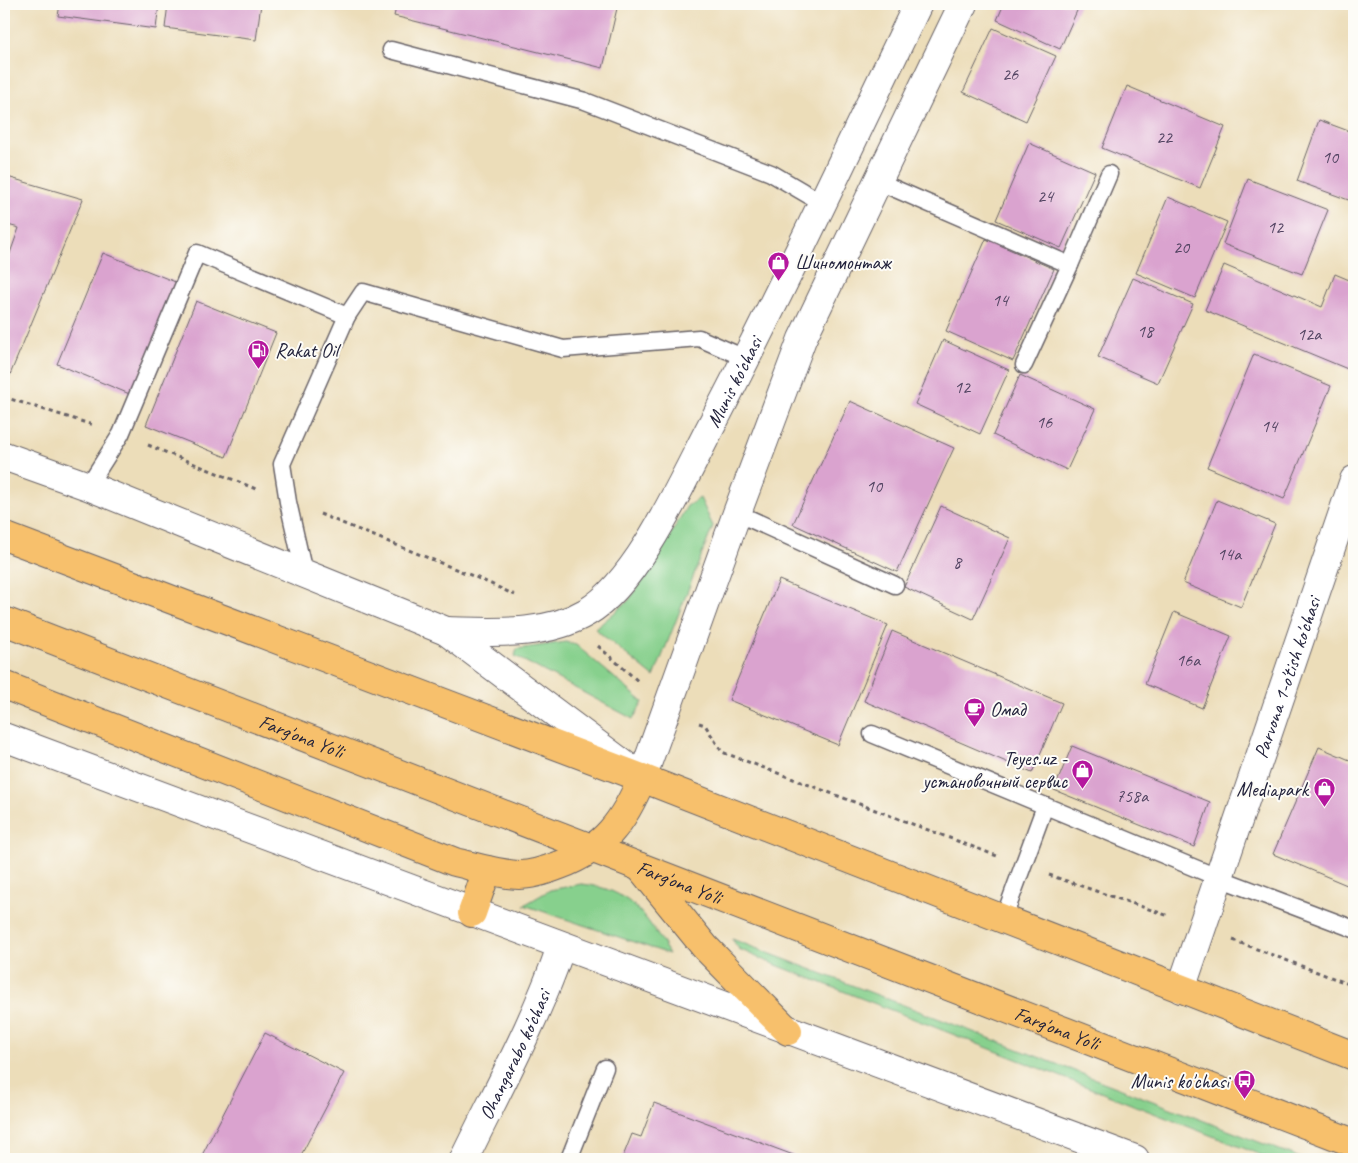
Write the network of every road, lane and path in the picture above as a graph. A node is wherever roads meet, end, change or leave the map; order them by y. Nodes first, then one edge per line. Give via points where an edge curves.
1 (918, 4) edge
2 (963, 4) edge
3 (391, 50) dead end
4 (1109, 174) dead end
5 (877, 181) junction
6 (822, 202) junction
7 (1070, 265) junction
8 (346, 316) junction
9 (746, 360) junction
10 (1024, 365) dead end
11 (4, 456) edge
12 (1354, 480) edge
13 (88, 486) junction
14 (736, 513) junction
15 (4, 536) edge
16 (304, 573) junction
17 (895, 585) dead end
18 (4, 621) edge
19 (446, 630) junction
20 (4, 685) edge
21 (872, 734) dead end
22 (4, 737) edge
23 (642, 778) junction
24 (1045, 806) junction
25 (593, 849) junction
26 (639, 866) junction
27 (486, 870) junction
28 (1218, 878) junction
29 (472, 913) junction
30 (1003, 920) junction
31 (1354, 929) edge
32 (561, 947) junction
33 (1180, 989) junction
34 (788, 1031) junction
35 (1354, 1056) edge
36 (605, 1068) dead end
37 (1354, 1143) edge
38 (464, 1159) edge
39 (569, 1159) edge
40 (1135, 1159) edge

1 - 6 street, Munis ko'chasi
2 - 5 street
3 - 6 lane via 585,101 771,174
4 - 7 lane
5 - 7 lane
5 - 14 street via 802,339
6 - 9 street, Munis ko'chasi
7 - 10 lane
8 - 9 lane via 363,292 563,349 699,338
8 - 13 lane via 196,253 121,434
8 - 16 lane via 282,464
9 - 19 street, Munis ko'chasi via 650,539 629,571 603,600 570,621 548,627 523,631
11 - 13 street
12 - 28 street, Parvona 1-o'tish ko'chasi
13 - 16 street
14 - 17 lane
14 - 23 street
15 - 23 main road
16 - 19 street
18 - 25 main road, Farg'ona Yo'li
19 - 23 street
20 - 27 main road via 455,862
21 - 24 lane
22 - 29 street
23 - 25 main road via 621,818
23 - 30 main road
24 - 28 lane
24 - 30 lane
25 - 26 main road, Farg'ona Yo'li
25 - 27 main road via 575,860 537,873 520,875
26 - 34 main road via 705,947
26 - 37 main road, Farg'ona Yo'li
27 - 29 main road
28 - 31 lane
28 - 33 street, Parvona 1-o'tish ko'chasi
29 - 32 street
30 - 33 main road
32 - 34 street
32 - 38 street, Ohangarabo ko'chasi via 536,1011
33 - 35 main road
34 - 40 street
36 - 39 lane

